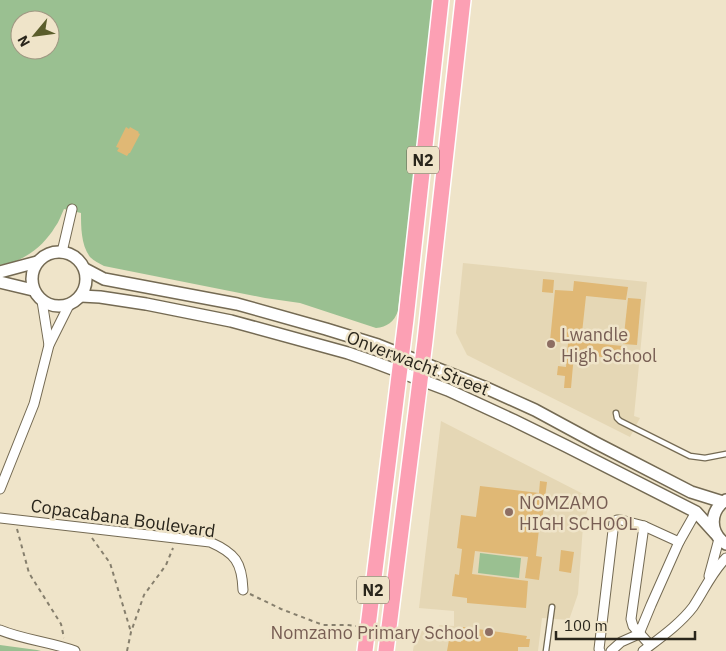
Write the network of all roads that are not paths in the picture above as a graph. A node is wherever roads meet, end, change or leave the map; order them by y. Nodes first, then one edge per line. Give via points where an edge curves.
1 (441, 0) edge
2 (463, 0) edge
3 (72, 210) dead end
4 (62, 252) junction
5 (37, 262) junction
6 (85, 270) junction
7 (0, 272) edge
8 (0, 282) edge
9 (33, 290) junction
10 (81, 296) junction
11 (42, 301) junction
12 (69, 305) junction
13 (49, 345) junction
14 (401, 354) junction
15 (421, 363) junction
16 (399, 372) junction
17 (420, 380) junction
18 (616, 413) dead end
19 (726, 454) edge
20 (0, 490) edge
21 (725, 501) edge
22 (696, 512) junction
23 (0, 518) edge
24 (644, 526) junction
25 (720, 539) edge
26 (679, 542) junction
27 (725, 563) edge
28 (708, 581) junction
29 (243, 590) road end
30 (552, 607) dead end
31 (0, 630) edge
32 (640, 634) junction
33 (647, 648) edge
34 (75, 651) edge
35 (365, 651) edge
36 (386, 651) edge
37 (546, 651) edge
38 (600, 651) edge
39 (610, 651) edge

1 - 14 highway, N2
2 - 15 highway, N2
3 - 4 street
4 - 5 street via 48,254
4 - 6 street via 76,257
5 - 7 street
5 - 9 street via 31,276
6 - 10 street via 86,283
6 - 14 street, Onverwacht Street via 104,279 237,304
8 - 9 street
9 - 11 street
10 - 12 street
10 - 16 street, Onverwacht Street via 146,304 231,321 348,353
11 - 12 street via 55,307
11 - 13 street
12 - 13 street
13 - 20 street via 34,404
14 - 15 street, Onverwacht Street
14 - 16 highway, N2
15 - 17 highway, N2
15 - 21 street, Onverwacht Street via 535,410 691,492
16 - 17 street, Onverwacht Street
16 - 35 highway, N2
17 - 22 street, Onverwacht Street via 513,420
17 - 36 highway, N2
18 - 19 lane via 620,421 690,456 713,458
21 - 25 street via 718,506 713,519
22 - 25 street, Onverwacht Street
22 - 26 street
23 - 29 street, Copacabana Boulevard via 210,542 222,547 238,563
24 - 26 street
24 - 32 street via 631,620
24 - 38 street via 621,520 614,522
25 - 28 street
26 - 32 street
27 - 28 street
28 - 33 street via 693,606
30 - 37 lane
31 - 34 street
32 - 33 street
32 - 39 street

